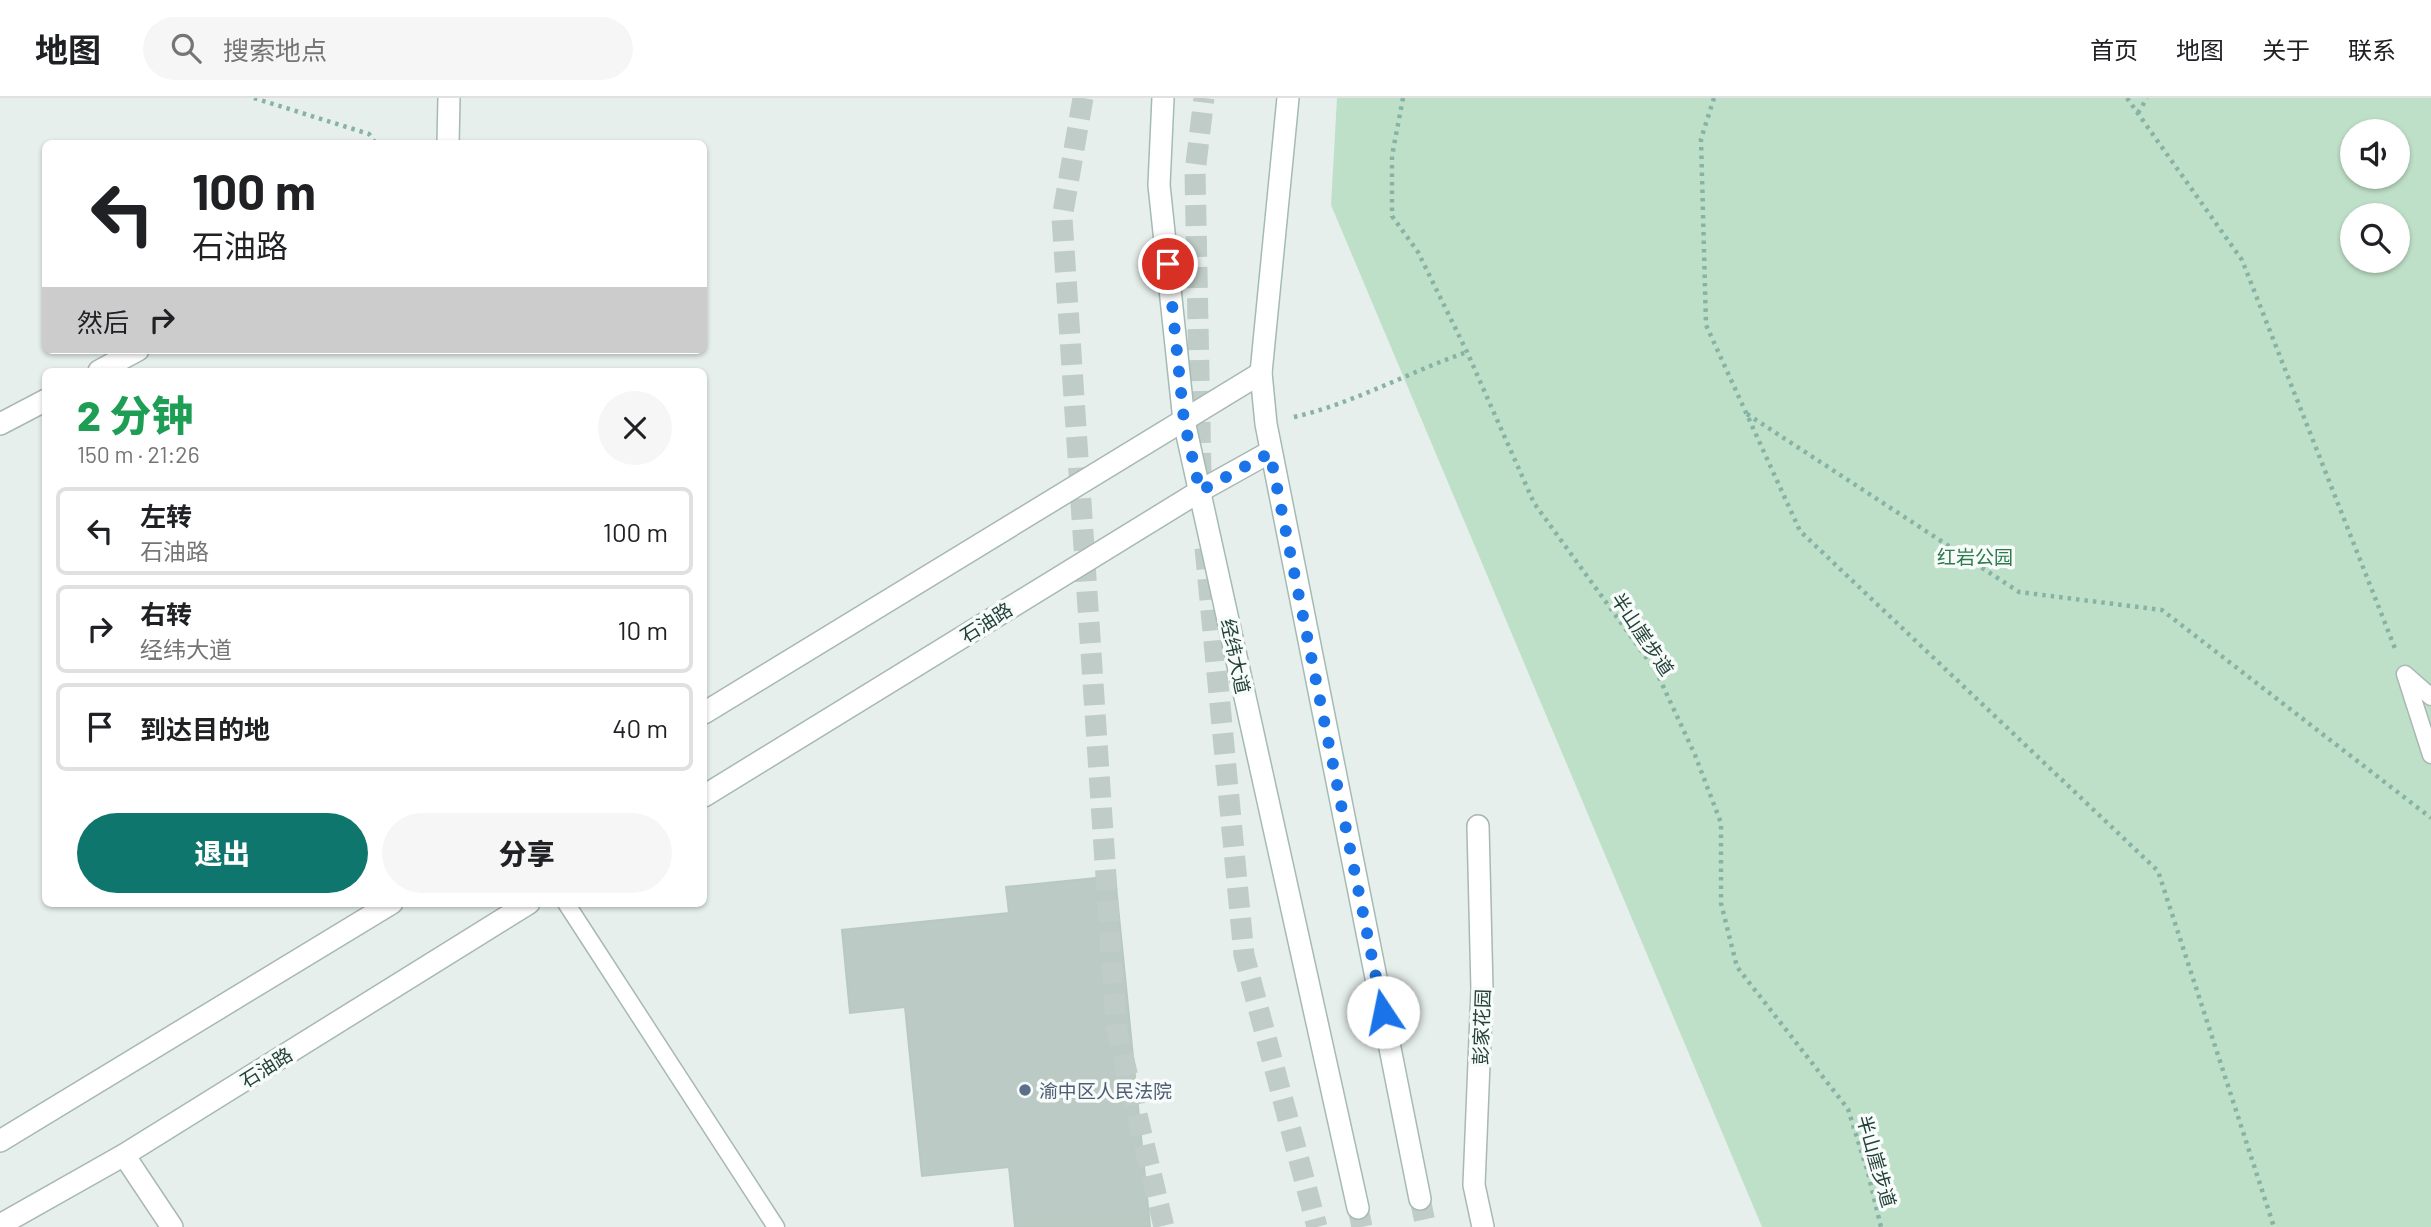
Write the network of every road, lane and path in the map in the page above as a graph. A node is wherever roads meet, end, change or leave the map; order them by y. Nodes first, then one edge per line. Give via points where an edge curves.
1 (254, 98) edge
2 (449, 98) edge
3 (1163, 98) edge
4 (1288, 98) edge
5 (1403, 98) edge
6 (1714, 98) edge
7 (2127, 98) edge
8 (2147, 98) edge
9 (2138, 113) junction
10 (373, 140) edge
11 (448, 140) edge
12 (1467, 352) junction
13 (131, 354) edge
14 (105, 368) edge
15 (1261, 373) junction
16 (42, 402) edge
17 (1746, 414) junction
18 (1184, 421) junction
19 (0, 424) edge
20 (1266, 424) junction
21 (1270, 453) junction
22 (1200, 491) junction
23 (2405, 674) junction
24 (2431, 697) edge
25 (707, 711) edge
26 (2431, 755) edge
27 (707, 794) edge
28 (2431, 818) edge
29 (1478, 826) dead end
30 (385, 907) edge
31 (523, 907) edge
32 (569, 907) edge
33 (0, 1141) edge
34 (124, 1155) junction
35 (1420, 1199) tunnel mouth
36 (1358, 1208) tunnel mouth
37 (0, 1225) edge
38 (172, 1227) edge
39 (776, 1227) edge
40 (1483, 1227) edge
41 (1881, 1227) edge
42 (2274, 1227) edge

1 - 10 path via 369,134
2 - 11 street
3 - 18 street, 经纬大道 via 1160,185
4 - 15 street
5 - 12 path, 半山崖步道 via 1392,156 1392,216 1418,252
6 - 17 path via 1701,139 1706,325
7 - 9 path
8 - 9 path
9 - 23 path via 2242,260
12 - 20 path via 1324,410
12 - 41 path, 半山崖步道 via 1534,503 1656,671 1721,823 1721,903 1737,967 1848,1109
13 - 14 street
15 - 18 street
15 - 20 street
16 - 19 street
17 - 28 path via 2020,592 2162,610
17 - 42 path via 1800,531 2158,871
18 - 22 street, 经纬大道
18 - 25 street
20 - 21 street
21 - 22 street, 石油路
21 - 35 street
22 - 27 street, 石油路
22 - 36 street, 经纬大道
23 - 24 lane
23 - 26 lane
29 - 40 street, 彭家花园 via 1482,990 1474,1185
30 - 33 street
31 - 34 street, 石油路
32 - 39 lane
34 - 37 street, 石油路
34 - 38 street

